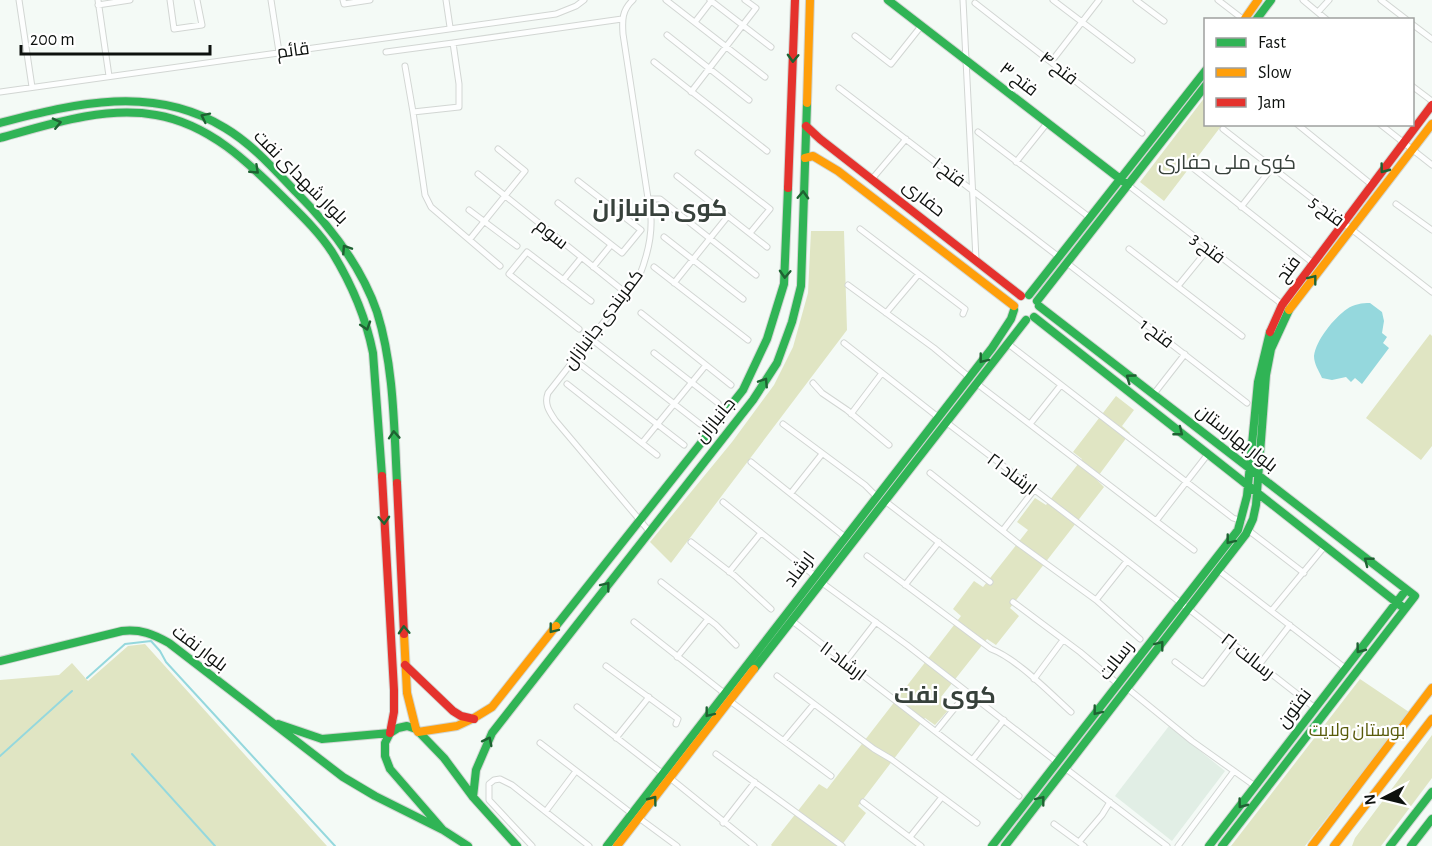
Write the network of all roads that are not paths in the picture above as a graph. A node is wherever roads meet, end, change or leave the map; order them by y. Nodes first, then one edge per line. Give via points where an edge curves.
1 (18, 0) edge
2 (130, 0) edge
3 (170, 0) edge
4 (197, 0) edge
5 (271, 0) edge
6 (343, 0) edge
7 (370, 0) edge
8 (446, 0) edge
9 (584, 0) edge
10 (633, 0) edge
11 (666, 0) edge
12 (711, 0) edge
13 (745, 0) edge
14 (795, 0) edge
15 (810, 0) edge
16 (888, 0) edge
17 (963, 0) edge
18 (1053, 0) edge
19 (1099, 0) edge
20 (1136, 0) edge
21 (1218, 0) edge
22 (1258, 0) edge
23 (1271, 0) edge
24 (1302, 0) edge
25 (1329, 0) edge
26 (1381, 0) edge
27 (98, 2) edge
28 (975, 3) dead end
29 (1318, 12) junction
30 (1241, 18) edge
31 (1245, 18) edge
32 (1258, 18) edge
33 (1326, 18) edge
34 (1402, 18) edge
35 (622, 20) junction
36 (1164, 21) dead end
37 (694, 22) junction
38 (1082, 22) junction
39 (922, 25) junction
40 (1414, 25) edge
41 (744, 26) junction
42 (450, 27) junction
43 (667, 35) dead end
44 (855, 36) dead end
45 (1432, 39) edge
46 (453, 43) junction
47 (727, 47) junction
48 (771, 47) dead end
49 (279, 52) junction
50 (386, 52) dead end
51 (964, 57) junction
52 (1132, 60) dead end
53 (654, 62) dead end
54 (1051, 62) junction
55 (405, 66) dead end
56 (710, 69) junction
57 (1204, 72) edge
58 (109, 76) junction
59 (765, 76) dead end
60 (32, 87) junction
61 (1414, 87) edge
62 (839, 88) dead end
63 (1204, 88) edge
64 (0, 92) edge
65 (692, 92) junction
66 (749, 100) dead end
67 (1432, 103) edge
68 (413, 112) junction
69 (1048, 122) junction
70 (0, 123) edge
71 (1432, 124) edge
72 (806, 126) junction
73 (1300, 126) edge
74 (1383, 126) edge
75 (1223, 129) dead end
76 (978, 132) dead end
77 (1142, 133) dead end
78 (0, 138) edge
79 (906, 139) junction
80 (1404, 143) junction
81 (498, 149) dead end
82 (1412, 149) junction
83 (767, 151) dead end
84 (698, 153) dead end
85 (805, 158) junction
86 (1016, 162) junction
87 (1432, 165) edge
88 (1193, 168) dead end
89 (1272, 168) junction
90 (478, 174) dead end
91 (676, 176) dead end
92 (1120, 178) junction
93 (872, 179) junction
94 (578, 181) dead end
95 (1128, 185) junction
96 (1372, 185) junction
97 (972, 189) junction
98 (506, 197) junction
99 (648, 199) junction
100 (558, 203) dead end
101 (1396, 204) dead end
102 (1241, 207) junction
103 (469, 210) dead end
104 (729, 216) junction
105 (1089, 217) junction
106 (484, 222) junction
107 (1343, 223) junction
108 (860, 229) dead end
109 (1351, 229) junction
110 (1432, 230) edge
111 (787, 231) junction
112 (802, 231) junction
113 (750, 233) junction
114 (664, 237) dead end
115 (710, 238) junction
116 (470, 239) junction
117 (611, 245) junction
118 (518, 246) dead end
119 (768, 246) dead end
120 (1209, 248) junction
121 (1129, 249) dead end
122 (1059, 257) junction
123 (581, 258) junction
124 (693, 260) junction
125 (976, 260) junction
126 (1067, 263) junction
127 (1312, 264) junction
128 (500, 266) dead end
129 (593, 267) junction
130 (654, 267) dead end
131 (756, 275) dead end
132 (918, 275) junction
133 (564, 280) junction
134 (674, 283) junction
135 (848, 285) dead end
136 (1179, 286) junction
137 (1432, 292) edge
138 (626, 293) junction
139 (743, 299) dead end
140 (1031, 300) junction
141 (591, 301) dead end
142 (1285, 307) junction
143 (1014, 308) junction
144 (640, 313) dead end
145 (886, 313) junction
146 (963, 314) dead end
147 (1030, 319) junction
148 (579, 329) dead end
149 (1242, 336) dead end
150 (590, 339) junction
151 (748, 340) dead end
152 (844, 343) dead end
153 (1007, 344) junction
154 (654, 353) dead end
155 (1185, 354) junction
156 (581, 365) dead end
157 (706, 365) junction
158 (882, 374) junction
159 (972, 380) junction
160 (691, 382) junction
161 (813, 383) dead end
162 (567, 384) dead end
163 (731, 385) dead end
164 (1061, 385) junction
165 (1153, 395) junction
166 (1247, 402) dead end
167 (718, 403) dead end
168 (674, 404) junction
169 (851, 414) junction
170 (942, 419) junction
171 (657, 424) junction
172 (700, 424) dead end
173 (783, 424) dead end
174 (1030, 424) junction
175 (642, 443) junction
176 (684, 445) dead end
177 (889, 445) dead end
178 (822, 454) junction
179 (1208, 454) junction
180 (657, 455) dead end
181 (751, 462) dead end
182 (1249, 469) junction
183 (930, 473) dead end
184 (1258, 476) junction
185 (1186, 482) junction
186 (1248, 486) junction
187 (1034, 490) junction
188 (791, 493) junction
189 (1257, 493) junction
190 (881, 498) junction
191 (723, 502) dead end
192 (639, 519) junction
193 (864, 520) junction
194 (1242, 521) junction
195 (1157, 522) junction
196 (1004, 530) junction
197 (1248, 530) junction
198 (649, 531) junction
199 (760, 534) junction
200 (845, 537) junction
201 (691, 542) dead end
202 (939, 542) junction
203 (1325, 546) junction
204 (1194, 550) dead end
205 (867, 556) dead end
206 (1127, 561) junction
207 (1218, 570) junction
208 (729, 572) junction
209 (1304, 573) junction
210 (818, 579) junction
211 (661, 582) dead end
212 (990, 582) dead end
213 (905, 585) junction
214 (1406, 590) junction
215 (1415, 596) joint
216 (803, 598) junction
217 (1096, 600) junction
218 (1013, 602) dead end
219 (1396, 602) junction
220 (1184, 607) junction
221 (771, 609) dead end
222 (1405, 609) junction
223 (1272, 610) junction
224 (708, 619) junction
225 (791, 621) junction
226 (634, 622) dead end
227 (876, 622) junction
228 (1290, 625) junction
229 (1140, 639) dead end
230 (1063, 640) junction
231 (1233, 644) junction
232 (736, 645) dead end
233 (677, 657) junction
234 (0, 661) edge
235 (845, 662) junction
236 (1175, 662) dead end
237 (405, 665) junction
238 (1259, 665) junction
239 (606, 666) dead end
240 (1345, 668) junction
241 (1132, 674) junction
242 (743, 676) junction
243 (777, 676) dead end
244 (1034, 680) junction
245 (1118, 684) junction
246 (1127, 688) junction
247 (1432, 688) edge
248 (967, 693) junction
249 (649, 697) junction
250 (727, 697) junction
251 (814, 704) junction
252 (577, 707) dead end
253 (1315, 708) junction
254 (1071, 712) dead end
255 (1432, 718) edge
256 (267, 719) junction
257 (475, 719) junction
258 (1004, 720) junction
259 (676, 724) dead end
260 (417, 731) junction
261 (936, 731) junction
262 (390, 733) junction
263 (616, 738) junction
264 (784, 740) junction
265 (540, 743) dead end
266 (716, 754) dead end
267 (973, 759) junction
268 (1057, 762) junction
269 (1065, 768) junction
270 (576, 771) junction
271 (1234, 771) junction
272 (666, 776) junction
273 (831, 776) dead end
274 (755, 782) junction
275 (1255, 786) junction
276 (1432, 792) edge
277 (1019, 796) dead end
278 (473, 797) junction
279 (942, 797) junction
280 (862, 802) dead end
281 (1110, 802) junction
282 (1432, 805) edge
283 (546, 811) junction
284 (1416, 812) junction
285 (631, 813) junction
286 (639, 818) junction
287 (1432, 819) edge
288 (723, 822) junction
289 (977, 824) dead end
290 (1054, 824) dead end
291 (443, 830) junction
292 (1222, 830) junction
293 (1345, 832) junction
294 (1230, 836) junction
295 (910, 837) junction
296 (1082, 844) edge
297 (467, 845) edge
298 (841, 845) edge
299 (517, 846) edge
300 (532, 846) edge
301 (589, 846) edge
302 (607, 846) edge
303 (617, 846) edge
304 (676, 846) edge
305 (754, 846) edge
306 (921, 846) edge
307 (992, 846) edge
308 (1005, 846) edge
309 (1167, 846) edge
310 (1178, 846) edge
311 (1209, 846) edge
312 (1222, 846) edge
313 (1312, 846) edge
314 (1334, 846) edge
315 (1343, 846) edge
316 (1390, 846) edge
317 (1411, 846) edge

1 - 60 street
2 - 27 street
3 - 4 street via 174,29 202,25
5 - 49 street
6 - 7 street via 344,4
8 - 42 street
9 - 42 street, قائم via 556,14
10 - 35 street
11 - 37 street
12 - 37 street
12 - 41 street
13 - 41 street via 756,8
14 -> 111 main road, جانبازان
15 - 72 main road, جانبازان
16 - 39 main road, فتح ۳
17 - 51 street
18 - 38 street
19 - 38 street
20 - 36 street
21 - 30 street
22 - 31 main road
23 - 32 main road
24 - 29 street
25 - 29 street
26 - 34 street
27 - 58 street
28 - 54 street, فتح ۴
29 - 33 street
35 - 46 street
35 - 99 street, کمربندی جانبازان
37 - 47 street
38 - 52 street
38 - 54 street
39 - 44 street via 891,64
39 - 51 main road, فتح ۳
40 - 45 street
41 - 47 street
41 - 48 street
42 - 49 street, قائم
43 - 56 street
46 - 50 street
46 - 68 street via 459,107
47 - 56 street
47 - 59 street
49 - 58 street, قائم
51 - 69 main road, فتح ۳
51 - 97 street
53 - 65 street
54 - 77 street, فتح ۴
55 - 68 street
56 - 65 street
56 - 66 street
57 - 92 main road
58 - 60 street, قائم
60 - 64 street, قائم
61 - 67 street
62 - 79 street, فتح ۱
63 - 95 main road
65 - 83 street
67 - 80 main road, فتح
68 - 116 street via 425,195 431,207
69 - 86 street
69 - 92 main road, فتح ۳
237 -> 70 main road, بلوار شهدای نفت via 396,459 386,349 370,293 342,243 308,203 244,142 209,119 181,107 112,99 81,102
71 - 82 main road, فتح
72 - 85 main road, جانبازان
72 - 93 main road, حفاری
73 - 96 street
74 - 80 street
75 - 89 street, فتح 5
76 - 86 street
78 -> 262 main road, بلوار شهدای نفت via 111,112 174,119 233,150 306,219 330,250 354,293 367,326 374,360 394,697
79 - 93 street
79 - 97 street, فتح ۱
80 - 82 street
80 -> 96 main road, فتح
81 - 98 street via 525,171
82 - 87 street
82 - 109 main road, فتح
84 - 113 street via 770,209
112 -> 85 main road, جانبازان
85 - 143 main road, حفاری via 813,156 838,171
86 - 105 street
88 - 102 street
89 - 102 street
89 - 107 street, فتح 5
90 - 98 street, سوم
91 - 104 street
92 - 95 main road, فتح ۳
92 - 105 main road
93 - 125 main road, حفاری
94 - 117 street via 641,230 622,253
95 - 120 street, فتح 3
95 - 126 main road
96 - 107 main road, فتح
97 - 122 street, فتح ۱
97 - 125 street
98 - 106 street
98 - 123 street, سوم
99 - 115 street via 660,199
99 - 138 street, کمربندی جانبازان via 652,237 639,277
100 - 117 street
101 - 110 street
102 - 127 street
103 - 106 street
104 - 113 street
104 - 115 street
105 - 122 main road
106 - 116 street
106 - 118 street
107 - 109 street, فتح 5
107 - 127 main road, فتح
108 - 132 street
109 - 137 street, فتح 5
142 -> 109 main road, فتح
111 - 112 main road
111 -> 192 main road, جانبازان via 784,285 761,356 743,390
198 -> 112 main road, جانبازان via 777,363 801,286
113 - 119 street
114 - 124 street
115 - 124 street
115 - 131 street
116 - 128 street
117 - 129 street
120 - 136 street
120 - 142 street, فتح 3
121 - 136 street
122 - 140 main road
123 - 129 street, سوم
123 - 133 street
124 - 134 street
124 - 139 street
125 - 140 main road, حفاری
126 - 140 main road
126 - 155 street, فتح 1
127 - 142 main road, فتح
129 - 138 street, سوم
130 - 134 street
132 - 145 street
132 - 146 street via 965,309
133 - 141 street
133 - 148 street via 527,252 508,274
134 - 151 street
135 - 145 street
136 - 149 street
138 - 150 street, کمربندی جانبازان
140 - 143 main road, ارشاد
140 - 147 main road, ارشاد
165 -> 140 main road, بلوار بهارستان
142 - 182 main road, فتح via 1264,345
142 - 184 main road, فتح via 1269,358
143 - 147 main road, حفاری via 1018,317
143 -> 159 main road, ارشاد
144 - 157 street
145 - 159 street
147 - 153 main road, ارشاد
147 -> 179 main road, بلوار بهارستان
150 - 168 street
150 - 192 street, کمربندی جانبازان via 548,393 547,408
152 - 158 street, ارشاد ۲۱
153 - 159 main road, ارشاد
153 - 164 street
154 - 160 street
155 - 165 street
155 - 166 street, فتح 1
156 - 171 street
157 - 160 street
157 - 163 street
158 - 169 street
158 - 170 street, ارشاد ۲۱
159 - 170 main road, ارشاد
159 - 174 street
160 - 167 street
160 - 168 street
161 - 169 street
162 - 175 street
164 - 174 street
164 - 185 street
165 - 182 main road, بلوار بهارستان
168 - 171 street
168 - 172 street
169 - 177 street
170 - 187 street, ارشاد ۲۱
170 - 190 main road, ارشاد
171 - 175 street
171 - 176 street
173 - 178 street
174 - 195 street
175 - 180 street
178 - 188 street
178 - 190 street
179 - 185 street
179 - 186 main road, بلوار بهارستان
181 - 188 street
182 - 184 main road, بلوار بهارستان
182 - 186 main road, فتح
183 - 196 street
184 - 189 main road, فتح
214 -> 184 main road, بلوار بهارستان
185 - 194 street
185 - 195 street
186 - 189 main road, بلوار بهارستان
186 - 194 main road, رسالت
187 - 196 street
187 - 206 street, ارشاد ۲۱
188 - 200 street
189 - 197 main road, رسالت
189 - 203 main road, بلوار بهارستان
190 - 193 main road, ارشاد
190 - 202 street
191 - 199 street
192 - 198 street, کمربندی جانبازان
192 -> 257 main road, جانبازان via 492,707
193 - 200 main road, ارشاد
193 - 210 main road, ارشاد
194 -> 220 main road, رسالت
195 - 204 street
196 - 217 street
197 - 207 main road, رسالت
197 - 209 street
278 -> 198 main road, جانبازان via 476,770 492,733
199 - 208 street
199 - 210 street
200 - 210 main road, ارشاد
201 - 208 street
202 - 212 street
202 - 213 street
203 - 209 street
203 - 219 main road, بلوار بهارستان
205 - 213 street
206 - 217 street
206 - 220 street, رسالت ۲۱
207 - 220 main road, رسالت
207 - 223 street
208 - 221 street
209 - 223 street
210 - 216 main road, ارشاد
210 - 227 street
211 - 224 street
213 - 244 street
214 - 215 main road, بلوار بهارستان
214 - 219 main road, نفتون
215 - 222 main road, نفتون
216 - 225 main road, ارشاد
216 - 242 main road, ارشاد
217 - 229 street
218 - 230 street
219 - 222 main road, بلوار بهارستان
219 -> 240 main road, نفتون
220 - 231 street, رسالت ۲۱
220 - 241 main road, رسالت
222 - 294 main road, نفتون
223 - 228 street
224 - 232 street
224 - 233 street
225 - 235 street, ارشاد ۱۱
225 - 242 main road, ارشاد
226 - 233 street
227 - 235 street
227 - 248 street
228 - 238 street
228 - 240 street
230 - 244 street
230 - 245 street
231 - 236 street via 1203,683
231 - 238 street, رسالت ۲۱
233 - 250 street
234 - 256 main road, بلوار نفت via 122,631 144,630 169,643
235 - 261 street, ارشاد ۱۱
237 - 257 main road via 453,711
237 - 260 main road, بلوار شهدای نفت via 407,693
238 - 253 street, رسالت ۲۱
239 - 249 street
240 - 253 main road, نفتون
241 - 245 main road, رسالت
241 - 246 main road, رسالت
242 - 250 main road, ارشاد
243 - 251 street
244 - 254 street
245 -> 268 main road, رسالت
246 - 269 main road, رسالت
246 - 271 street
247 - 313 main road
248 - 258 street
248 - 261 street
249 - 259 street via 678,719
249 - 263 street
250 - 264 street
250 - 272 main road, ارشاد
251 - 264 street
251 - 279 street
252 - 263 street
253 - 275 main road, نفتون
255 - 293 main road
256 - 262 main road, جانبازان via 322,739
256 - 291 main road via 343,777
257 - 260 main road, جانبازان via 453,728
258 - 267 street
258 - 268 street
260 - 262 main road, جانبازان via 407,726
260 - 278 main road via 444,758
261 - 267 street, ارشاد ۱۱
262 - 291 main road, بلوار شهدای نفت via 384,750 387,763
263 - 272 street
264 - 273 street
265 - 270 street
266 - 274 street
267 - 277 street, ارشاد ۱۱
268 - 269 main road
268 - 307 main road, رسالت
269 - 281 street
308 -> 269 main road, رسالت
270 - 283 street
270 - 285 street
271 - 275 street
271 - 310 street
272 - 285 main road, ارشاد
286 -> 272 main road, ارشاد
272 - 288 street
274 - 288 street
274 - 298 street
275 -> 292 main road, نفتون
276 - 284 main road
278 - 299 main road
279 - 289 street
279 - 295 street
280 - 295 street
281 - 296 street
281 - 309 street
282 - 284 main road
283 - 300 street via 500,779 489,784 489,800
283 - 301 street
284 - 316 main road
285 - 302 main road, ارشاد
286 - 303 main road, ارشاد
286 - 304 street
287 - 317 main road
288 - 305 street
290 - 296 street
291 - 297 main road
292 - 294 main road
292 - 311 main road, نفتون
293 - 314 main road
293 - 315 main road
294 - 312 main road, نفتون
295 - 306 street

